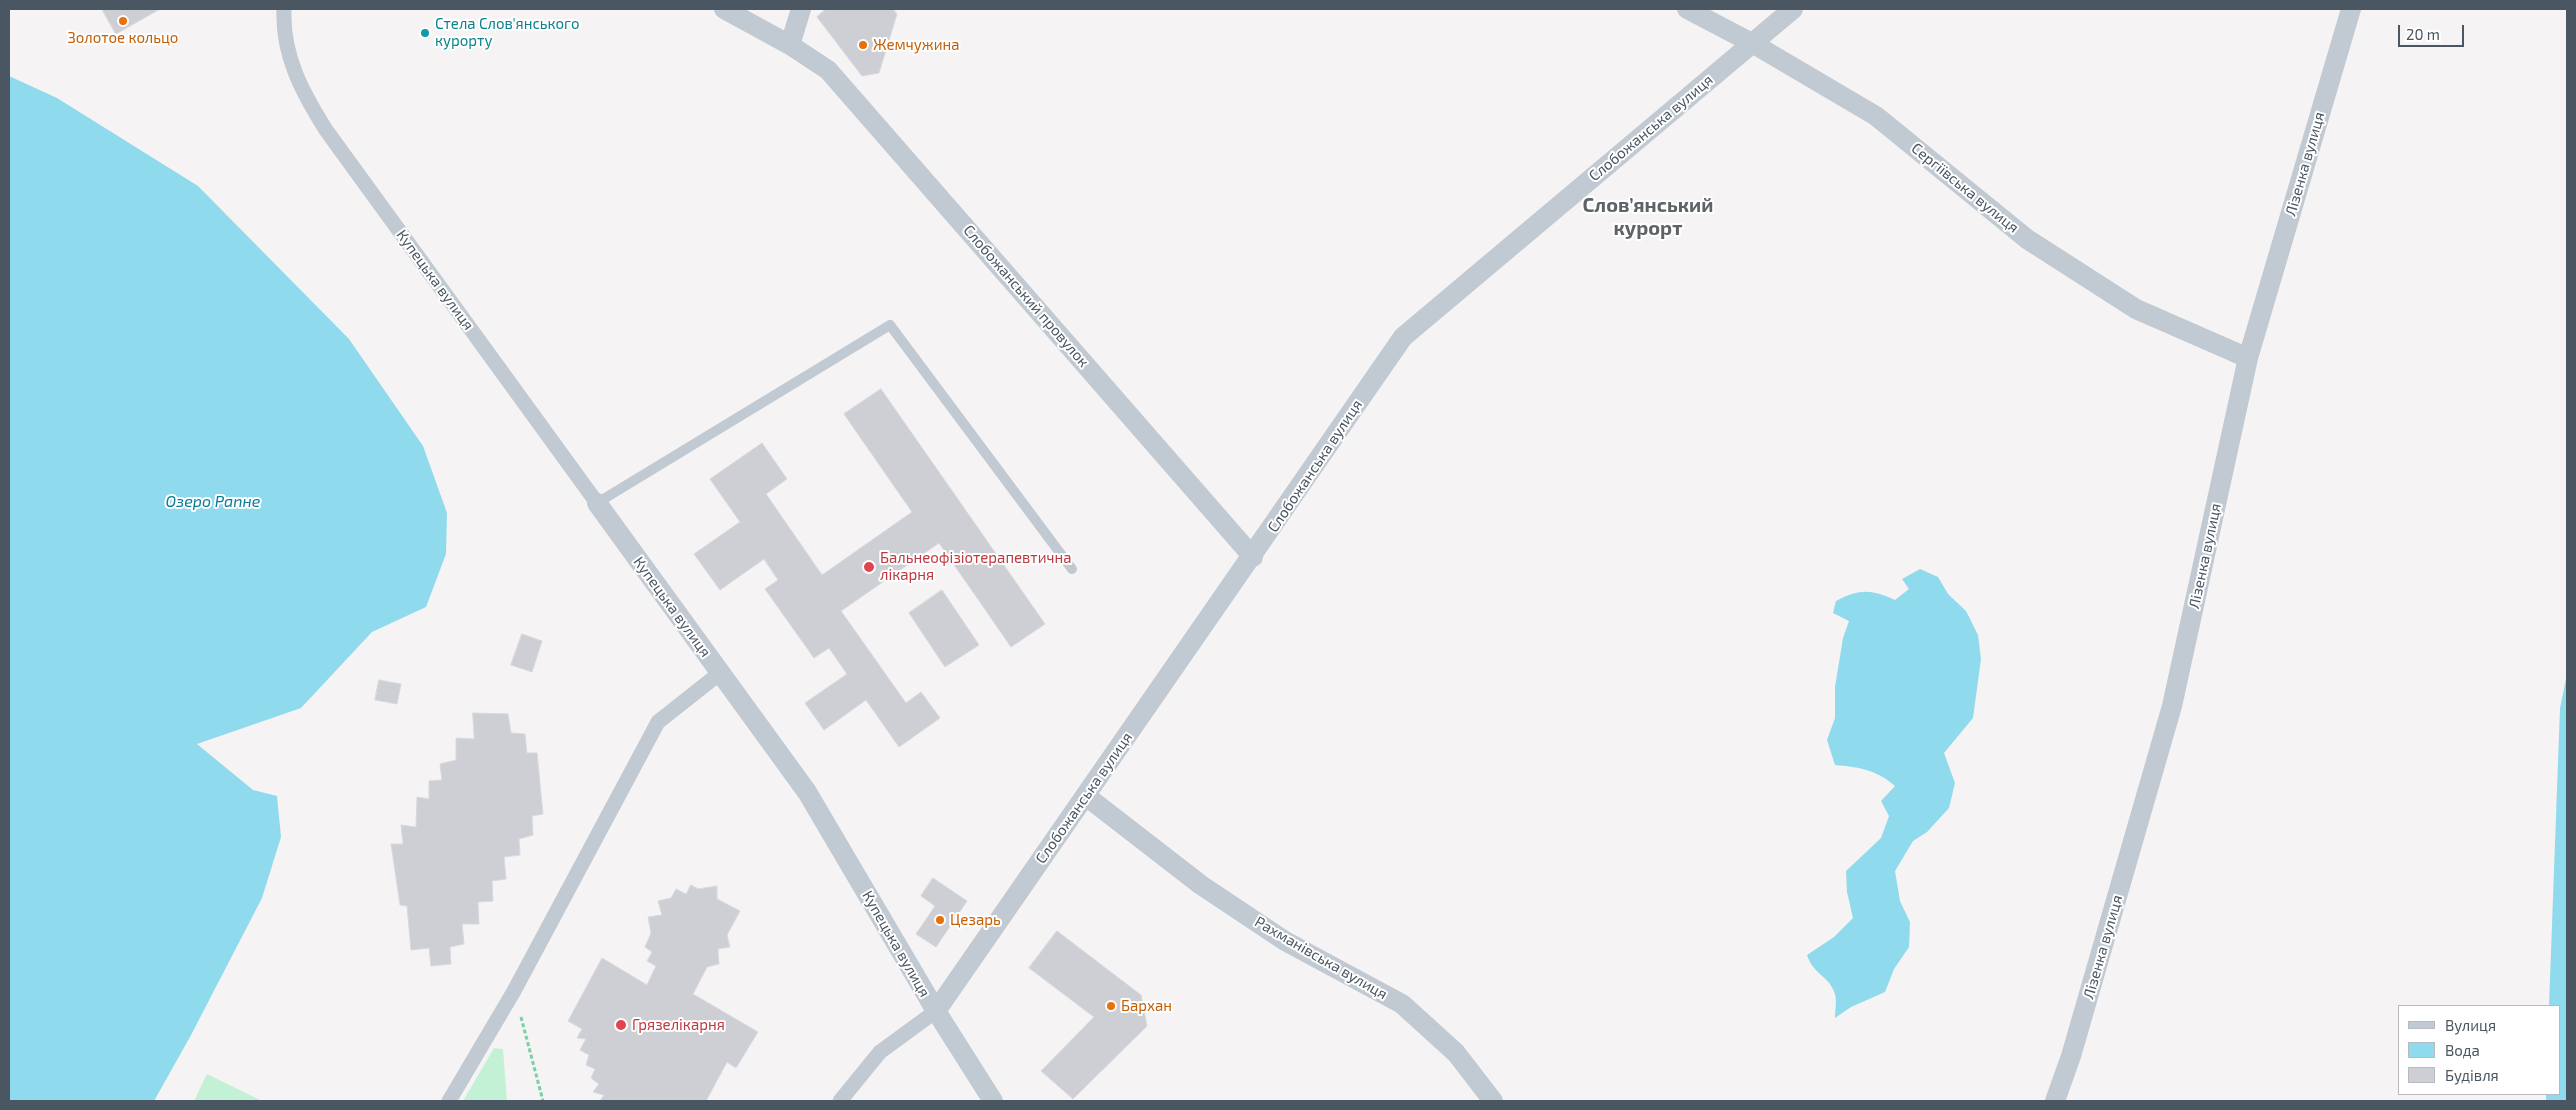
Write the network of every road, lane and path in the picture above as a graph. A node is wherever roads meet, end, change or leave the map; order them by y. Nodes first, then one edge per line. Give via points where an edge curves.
1 (284, 9) edge
2 (724, 9) edge
3 (801, 9) edge
4 (1687, 9) edge
5 (1793, 9) edge
6 (2350, 9) edge
7 (1752, 43) junction
8 (790, 45) junction
9 (2248, 358) junction
10 (597, 503) junction
11 (1253, 557) junction
12 (1072, 570) dead end
13 (720, 673) junction
14 (1086, 796) junction
15 (514, 991) junction
16 (936, 1012) junction
17 (449, 1101) edge
18 (543, 1101) edge
19 (840, 1101) edge
20 (993, 1101) edge
21 (1493, 1101) edge
22 (2055, 1101) edge

1 - 10 street, Купецька вулиця via 286,48 294,74 326,130
2 - 8 street
3 - 8 street
4 - 7 street, Сергіївська вулиця
5 - 7 street, Слобожанська вулиця
6 - 9 street, Лізенка вулиця
7 - 9 street, Сергіївська вулиця via 1876,116 2028,239 2128,304
7 - 11 street, Слобожанська вулиця via 1403,337
8 - 11 street, Слобожанський провулок via 828,70
9 - 22 street, Лізенка вулиця via 2172,706 2071,1056
10 - 12 lane via 890,325
10 - 13 street, Купецька вулиця
11 - 14 street, Слобожанська вулиця
13 - 15 street via 658,722
13 - 16 street, Купецька вулиця via 807,792
14 - 16 street, Слобожанська вулиця
14 - 21 street, Рахманівська вулиця via 1201,886 1285,941 1402,1004 1456,1052
15 - 17 street
15 - 18 path
16 - 19 street via 880,1052
16 - 20 street, Купецька вулиця

